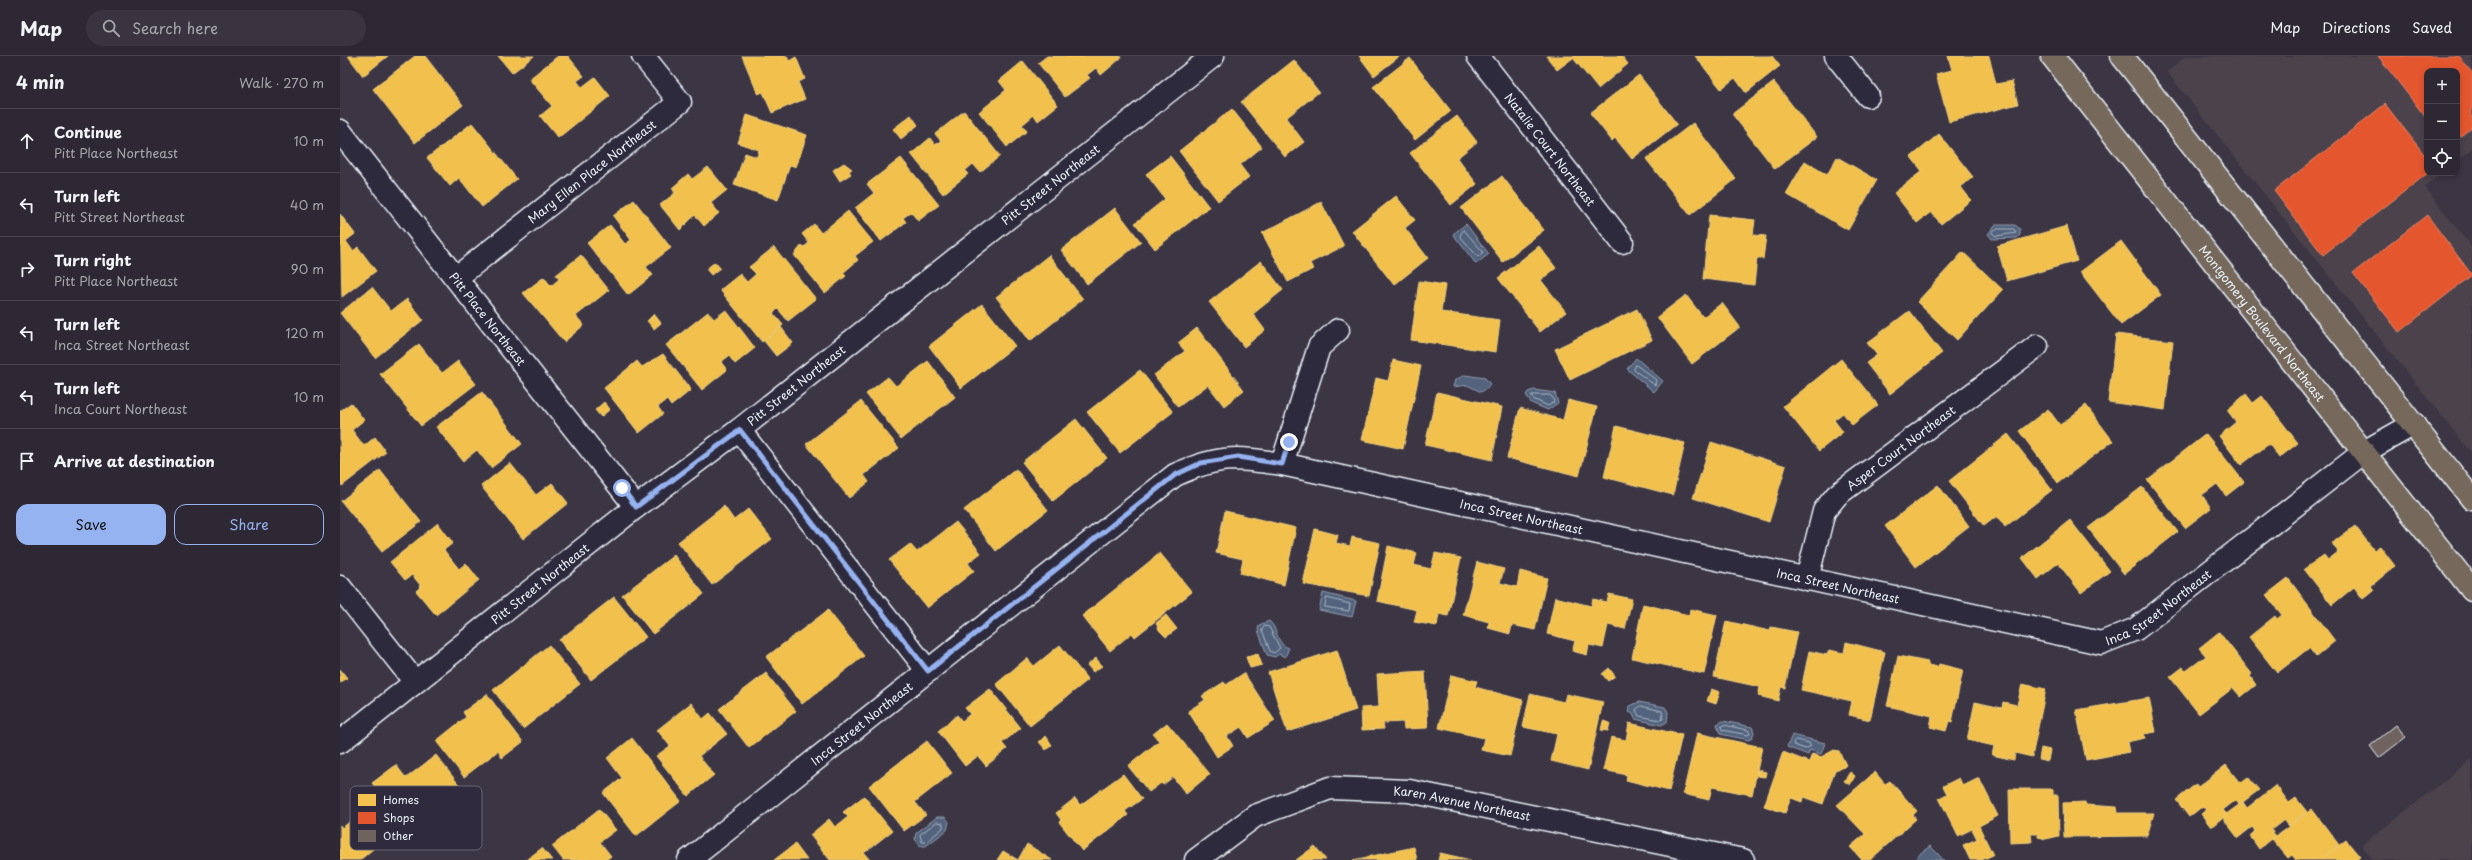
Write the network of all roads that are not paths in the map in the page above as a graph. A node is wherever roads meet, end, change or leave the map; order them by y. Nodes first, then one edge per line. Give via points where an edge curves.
1 (643, 56) edge
2 (1213, 56) edge
3 (1478, 56) edge
4 (1836, 56) edge
5 (2052, 56) edge
6 (2122, 56) edge
7 (1868, 96) dead end
8 (340, 131) edge
9 (1622, 242) dead end
10 (457, 277) junction
11 (1338, 330) dead end
12 (2037, 346) dead end
13 (2414, 424) junction
14 (740, 430) junction
15 (2364, 452) junction
16 (1282, 464) junction
17 (2472, 499) edge
18 (636, 507) junction
19 (1807, 579) junction
20 (340, 587) edge
21 (2472, 590) edge
22 (928, 671) junction
23 (415, 682) junction
24 (340, 742) edge
25 (689, 860) edge
26 (1196, 860) edge
27 (1744, 860) edge

1 - 10 street, Mary Ellen Place Northeast via 680,102
2 - 14 street, Pitt Street Northeast
3 - 9 street, Natalie Court Northeast
4 - 7 street
5 - 15 main road, Montgomery Boulevard Northeast
6 - 13 main road
8 - 10 street, Pitt Place Northeast
10 - 18 street, Pitt Place Northeast
11 - 16 street via 1319,347
12 - 19 street, Asper Court Northeast via 1837,495 1824,511
13 - 15 street, Inca Street Northeast
13 - 17 main road
14 - 18 street, Pitt Street Northeast
14 - 22 street
15 - 19 street, Inca Street Northeast via 2136,629 2101,642
15 - 21 main road, Montgomery Boulevard Northeast
16 - 19 street, Inca Street Northeast
16 - 22 street, Inca Street Northeast via 1238,457 1201,463 1175,475
18 - 23 street, Pitt Street Northeast
20 - 23 street
22 - 25 street, Inca Street Northeast
23 - 24 street, Pitt Street Northeast
26 - 27 street, Karen Avenue Northeast via 1255,816 1330,788 1409,791

